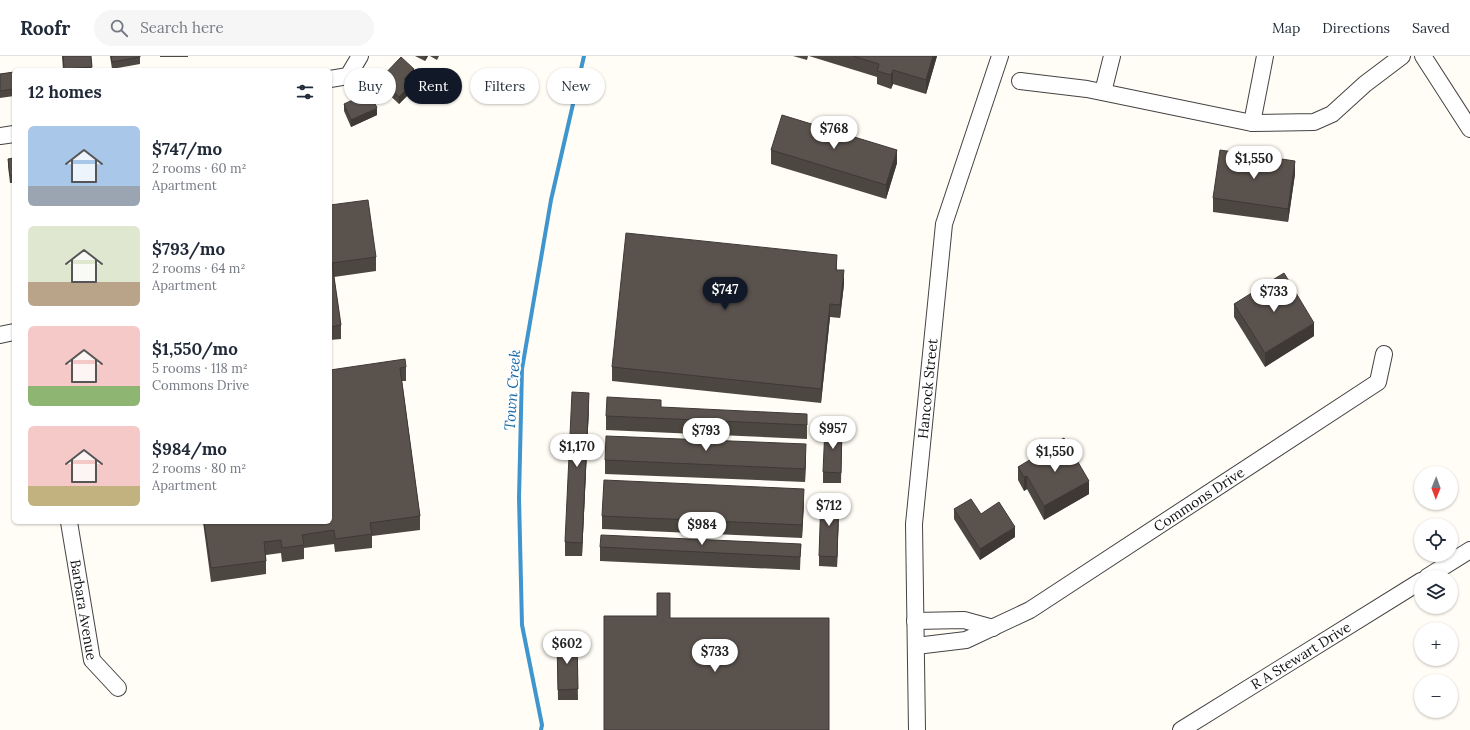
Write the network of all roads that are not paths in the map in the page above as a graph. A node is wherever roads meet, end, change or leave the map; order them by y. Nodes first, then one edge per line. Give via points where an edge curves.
1 (360, 56) edge
2 (1000, 56) edge
3 (1112, 56) edge
4 (1265, 56) edge
5 (1402, 56) edge
6 (1423, 56) edge
7 (332, 79) edge
8 (1020, 81) dead end
9 (1103, 92) junction
10 (1252, 123) junction
11 (1470, 129) edge
12 (12, 134) edge
13 (0, 136) edge
14 (12, 332) edge
15 (0, 335) edge
16 (1384, 354) dead end
17 (69, 524) edge
18 (1470, 550) edge
19 (1438, 570) edge
20 (1414, 585) edge
21 (915, 621) junction
22 (993, 628) junction
23 (916, 646) junction
24 (118, 688) dead end
25 (917, 730) edge
26 (1181, 730) edge

1 - 7 street via 348,76
2 - 21 street, Hancock Street via 944,224 914,524
3 - 9 street
4 - 10 street
5 - 10 street via 1365,84 1332,114 1314,122
6 - 11 street
8 - 9 street
9 - 10 street
12 - 13 street
14 - 15 street
16 - 22 street, Commons Drive via 1378,382 1030,610
17 - 24 street, Barbara Avenue via 92,660
18 - 19 street
20 - 26 street, R A Stewart Drive
21 - 22 street via 964,620
21 - 23 street, Hancock Street
22 - 23 street, Commons Drive via 966,640
23 - 25 street, Hancock Street

